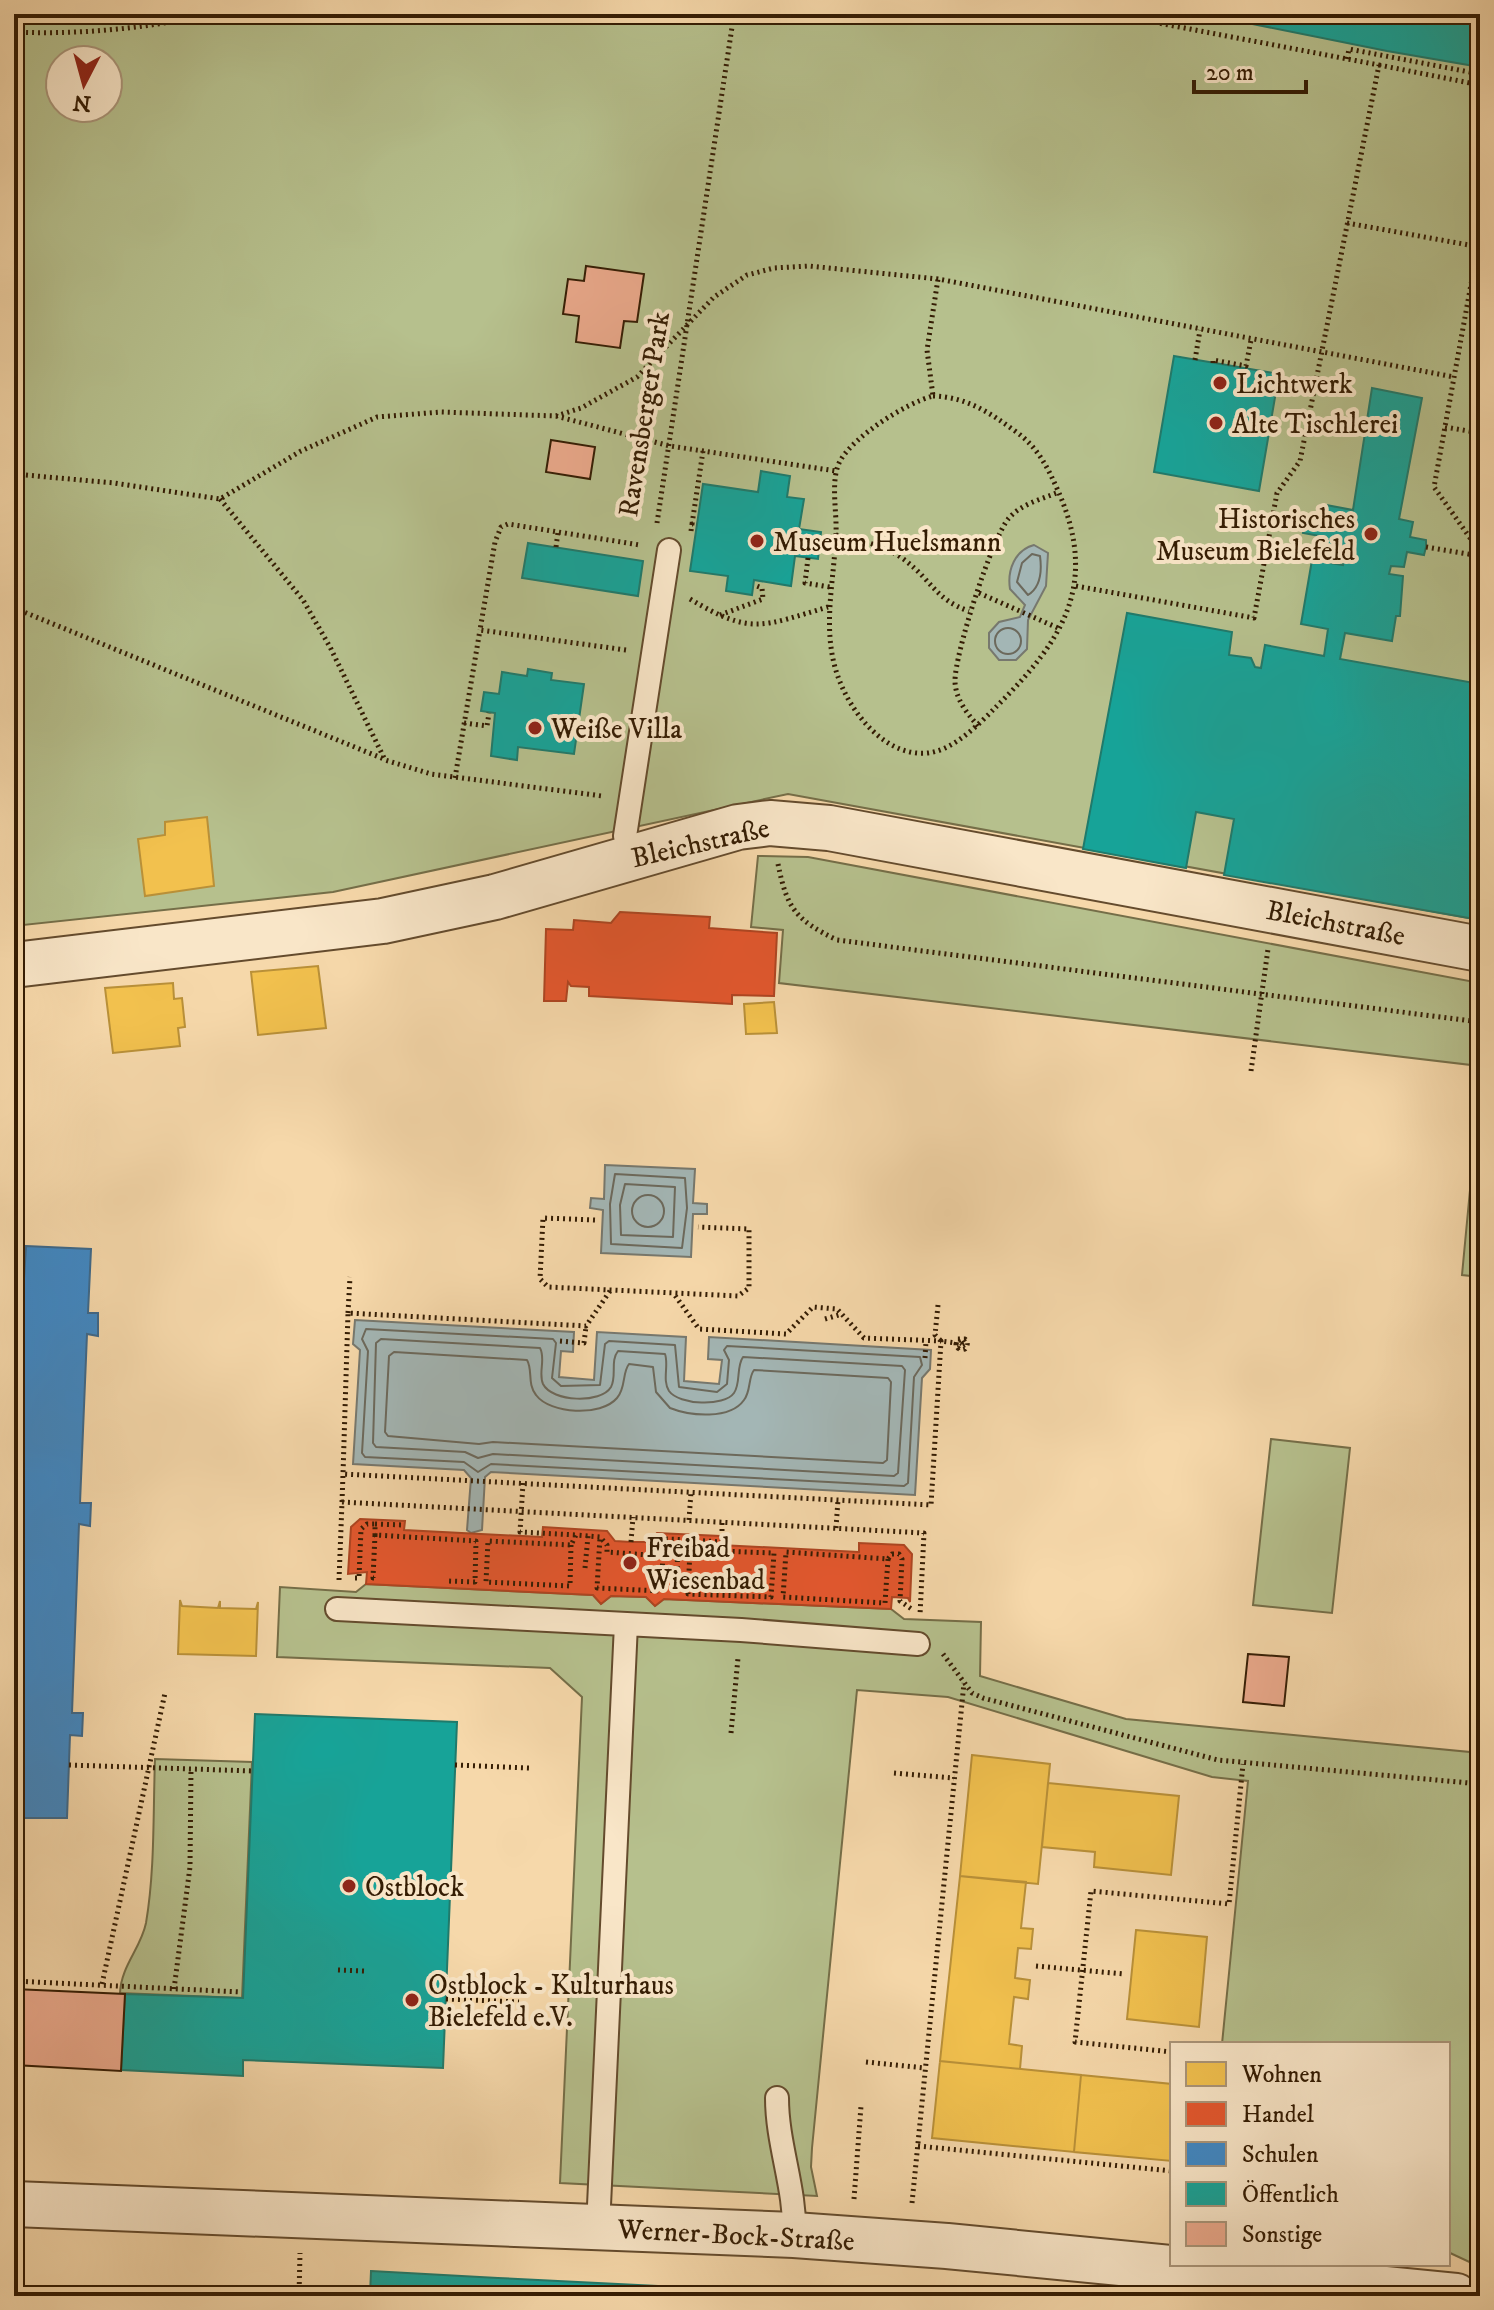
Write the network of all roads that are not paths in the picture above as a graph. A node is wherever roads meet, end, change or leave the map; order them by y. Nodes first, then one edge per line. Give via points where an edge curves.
1 (661, 549) road end
2 (631, 856) junction
3 (1480, 949) edge
4 (14, 965) edge
5 (338, 1599) road end
6 (626, 1624) junction
7 (918, 1644) road end
8 (777, 2098) dead end
9 (14, 2204) edge
10 (598, 2227) junction
11 (794, 2235) junction
12 (1456, 2296) edge

1 - 2 lane, Ravensberger Park via 663,593 625,836
2 - 3 street, Bleichstraße via 738,827 770,823 829,828
2 - 4 street, Bleichstraße via 495,897 383,921
5 - 6 lane
6 - 7 lane
6 - 10 lane
8 - 11 lane
9 - 10 street, Werner-Bock-Straße
10 - 11 street, Werner-Bock-Straße
11 - 12 street, Werner-Bock-Straße

